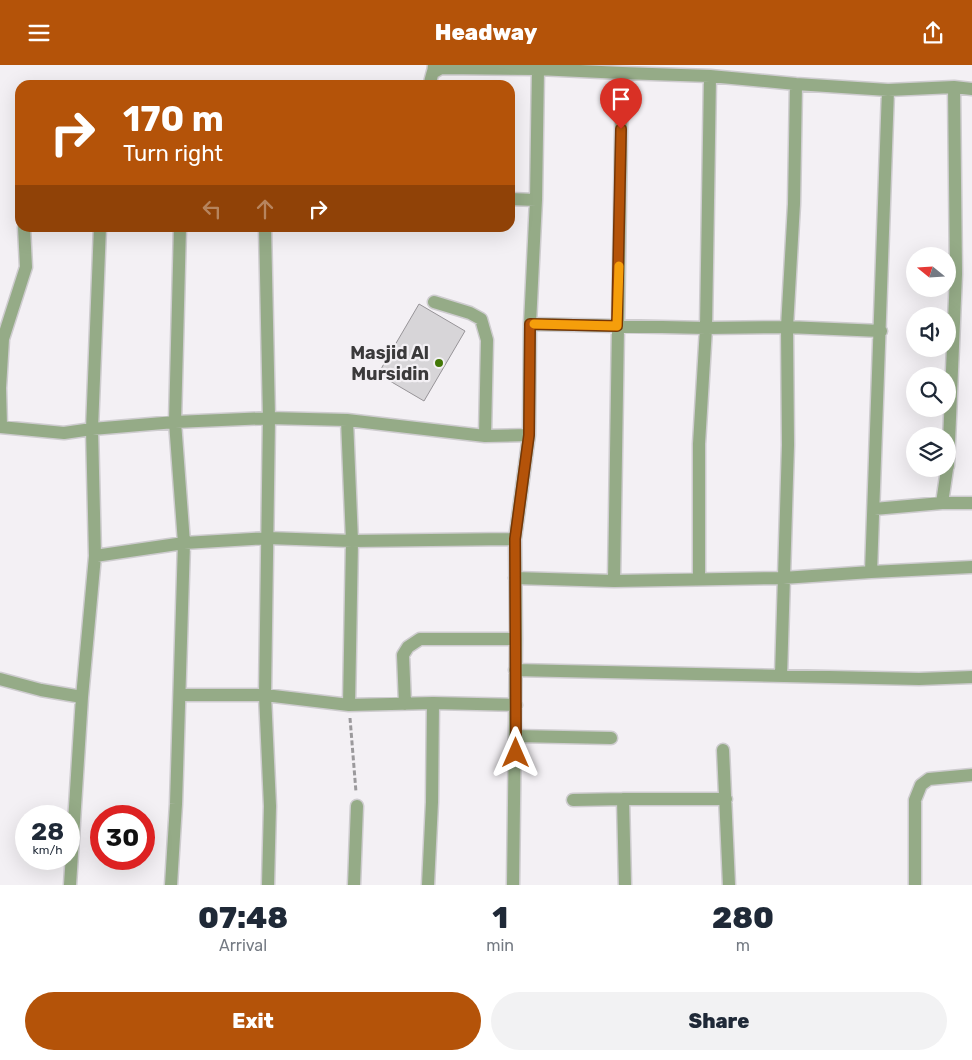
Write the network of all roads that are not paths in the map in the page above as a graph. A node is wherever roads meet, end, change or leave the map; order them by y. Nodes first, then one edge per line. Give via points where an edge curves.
1 (434, 68) edge
2 (538, 69) junction
3 (622, 73) junction
4 (710, 75) junction
5 (430, 80) edge
6 (796, 84) junction
7 (954, 87) junction
8 (972, 89) edge
9 (888, 91) junction
10 (515, 199) edge
11 (536, 200) junction
12 (24, 232) edge
13 (100, 232) edge
14 (180, 232) edge
15 (265, 232) edge
16 (434, 302) dead end
17 (530, 324) junction
18 (617, 326) junction
19 (706, 327) junction
20 (787, 327) junction
21 (880, 331) junction
22 (269, 418) junction
23 (347, 420) junction
24 (175, 422) junction
25 (1, 427) edge
26 (949, 427) edge
27 (92, 429) junction
28 (529, 435) junction
29 (485, 436) junction
30 (946, 477) edge
31 (942, 503) junction
32 (972, 503) edge
33 (874, 509) junction
34 (268, 538) junction
35 (515, 539) junction
36 (352, 541) junction
37 (184, 543) junction
38 (95, 556) junction
39 (972, 567) edge
40 (871, 571) junction
41 (515, 578) junction
42 (783, 578) junction
43 (700, 579) junction
44 (614, 581) junction
45 (516, 639) junction
46 (515, 670) junction
47 (781, 676) junction
48 (972, 677) edge
49 (0, 679) edge
50 (180, 695) junction
51 (264, 695) junction
52 (82, 697) junction
53 (433, 703) junction
54 (405, 704) junction
55 (349, 705) junction
56 (516, 705) junction
57 (516, 736) junction
58 (611, 738) dead end
59 (722, 751) dead end
60 (972, 775) edge
61 (623, 799) junction
62 (726, 799) junction
63 (573, 800) dead end
64 (357, 806) road end
65 (70, 885) edge
66 (171, 885) edge
67 (268, 885) edge
68 (354, 885) edge
69 (428, 885) edge
70 (513, 885) edge
71 (625, 885) edge
72 (728, 885) edge
73 (915, 885) edge

1 - 2 street
1 - 5 street
2 - 3 street
2 - 11 street
3 - 4 street
3 - 18 street
4 - 6 street
4 - 19 street
6 - 9 street
6 - 20 street
7 - 8 street
7 - 9 street
7 - 26 street via 956,274
9 - 21 street
10 - 11 street
11 - 17 street
12 - 25 street via 26,267 3,339
13 - 27 street
14 - 24 street
15 - 22 street
16 - 29 street via 481,319 487,340
17 - 18 street
17 - 28 street
18 - 19 street
18 - 44 street
19 - 20 street
19 - 43 street via 699,444
20 - 21 street
20 - 42 street via 788,445
21 - 33 street
22 - 23 street
22 - 24 street
22 - 34 street
23 - 29 street
23 - 36 street
24 - 27 street
24 - 37 street
25 - 27 street via 64,433
27 - 38 street
28 - 29 street
28 - 35 street
30 - 31 street
31 - 32 street
31 - 33 street
33 - 40 street
34 - 36 street
34 - 37 street
34 - 51 street
35 - 36 street
35 - 41 street
36 - 55 street
37 - 38 street
37 - 50 street
38 - 52 street
39 - 40 street
40 - 42 street
41 - 44 street
41 - 45 street
42 - 43 street
42 - 47 street
43 - 44 street
45 - 46 street
45 - 54 street via 420,639 403,655
46 - 47 street
46 - 56 street
47 - 48 street
49 - 52 street
50 - 51 street
50 - 66 street
51 - 55 street
51 - 67 street via 270,806
52 - 65 street
53 - 54 street
53 - 56 street
53 - 69 street
54 - 55 street
56 - 57 street
57 - 58 street
57 - 70 street
59 - 62 street
60 - 73 street via 929,779 921,785 915,800
61 - 62 street
61 - 63 street
61 - 71 street
62 - 72 street
64 - 68 street

